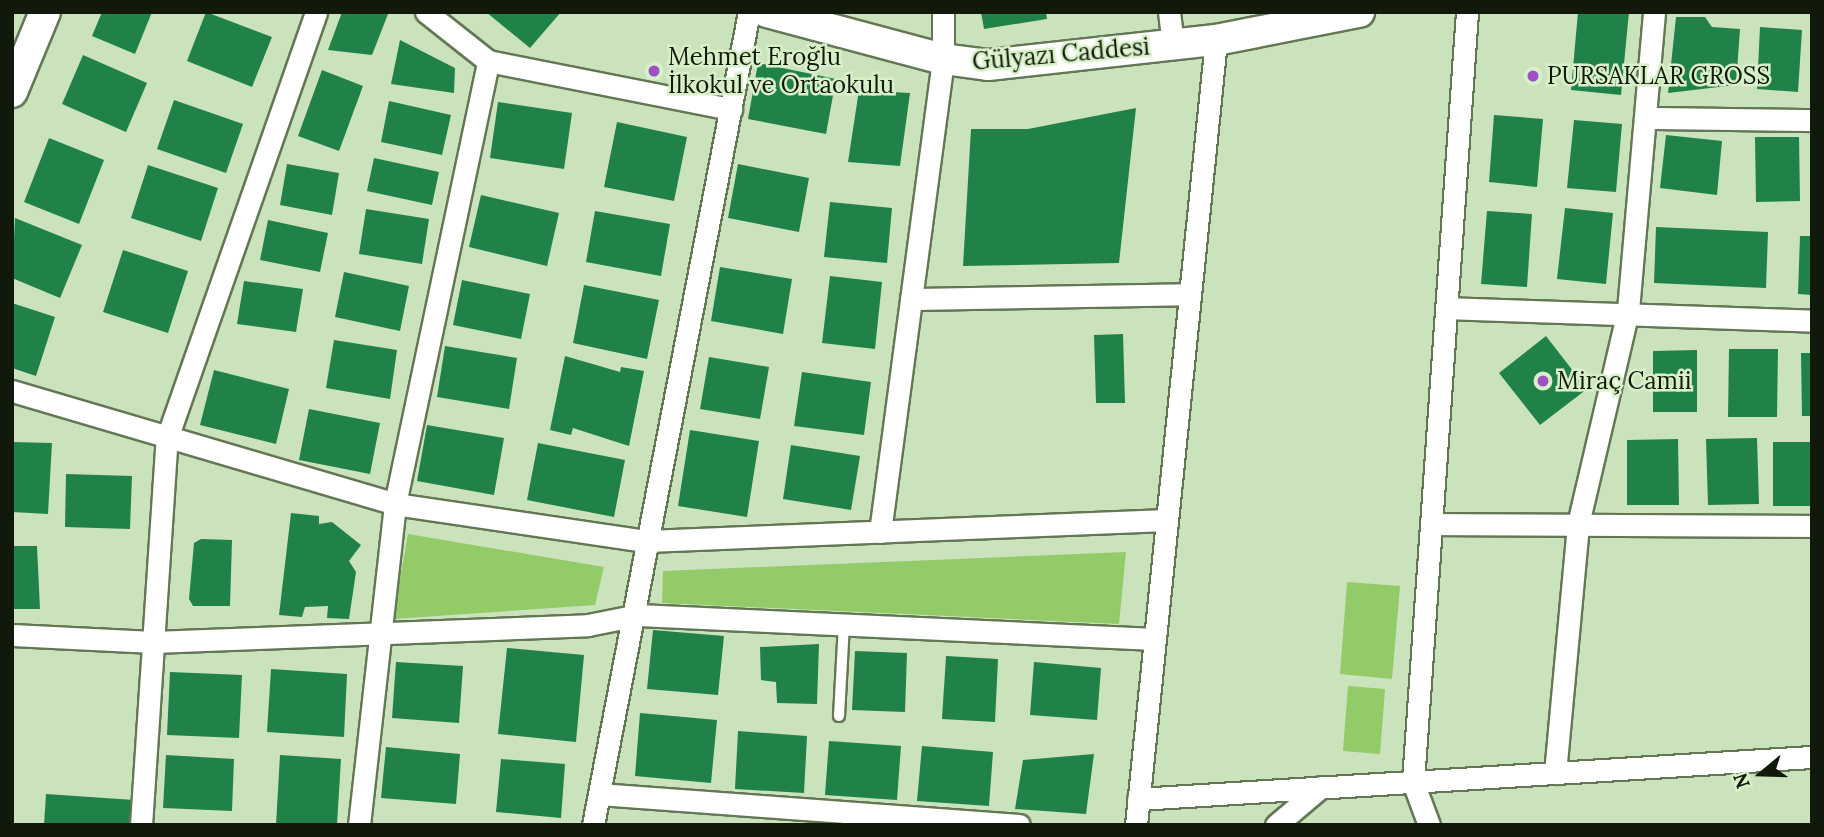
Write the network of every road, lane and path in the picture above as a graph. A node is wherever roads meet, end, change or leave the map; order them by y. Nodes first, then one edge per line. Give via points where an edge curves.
1 (45, 12) edge
2 (426, 12) edge
3 (749, 12) edge
4 (767, 12) edge
5 (943, 12) edge
6 (1169, 12) edge
7 (1359, 12) edge
8 (1467, 12) edge
9 (1654, 12) edge
10 (312, 13) edge
11 (1216, 40) junction
12 (1173, 45) junction
13 (943, 59) junction
14 (488, 61) junction
15 (12, 92) edge
16 (731, 109) junction
17 (1647, 118) junction
18 (1812, 120) edge
19 (1190, 294) junction
20 (911, 299) junction
21 (1447, 309) junction
22 (1628, 310) junction
23 (1812, 321) edge
24 (12, 391) edge
25 (167, 438) junction
26 (395, 504) junction
27 (1167, 520) junction
28 (1432, 524) junction
29 (1578, 524) junction
30 (1812, 526) edge
31 (880, 532) junction
32 (647, 541) junction
33 (638, 615) junction
34 (844, 624) junction
35 (377, 634) junction
36 (12, 635) edge
37 (1154, 639) junction
38 (153, 642) junction
39 (839, 716) dead end
40 (1812, 757) edge
41 (1555, 773) junction
42 (1413, 782) junction
43 (1321, 788) junction
44 (599, 794) junction
45 (1138, 799) junction
46 (977, 823) edge
47 (141, 825) edge
48 (359, 825) edge
49 (593, 825) edge
50 (1019, 825) edge
51 (1136, 825) edge
52 (1276, 825) edge
53 (1429, 825) edge

1 - 15 street
2 - 14 street
3 - 16 street
4 - 13 street, Gülyazı Caddesi
5 - 13 street
6 - 12 street
7 - 11 street, Gülyazı Caddesi
8 - 21 street
9 - 17 street
10 - 25 street
11 - 12 street, Gülyazı Caddesi
11 - 19 street
12 - 13 street, Gülyazı Caddesi via 988,65
13 - 20 street
14 - 16 street
14 - 26 street
16 - 32 street
17 - 18 street
17 - 22 street
19 - 20 street
19 - 27 street
20 - 31 street
21 - 22 street
21 - 28 street
22 - 23 street
22 - 29 street
24 - 25 street
25 - 26 street
25 - 38 street
26 - 32 street
26 - 35 street
27 - 31 street
27 - 37 street
28 - 29 street
28 - 42 street
29 - 30 street
29 - 41 street
31 - 32 street
32 - 33 street
33 - 34 street
33 - 35 street via 588,625
33 - 44 street
34 - 37 street
34 - 39 lane
35 - 38 street
35 - 48 street
36 - 38 street
37 - 45 street
38 - 47 street
40 - 41 street
41 - 42 street
42 - 43 street
42 - 53 street
43 - 45 street
43 - 52 street
44 - 46 street
44 - 49 street
45 - 51 street
46 - 50 street

